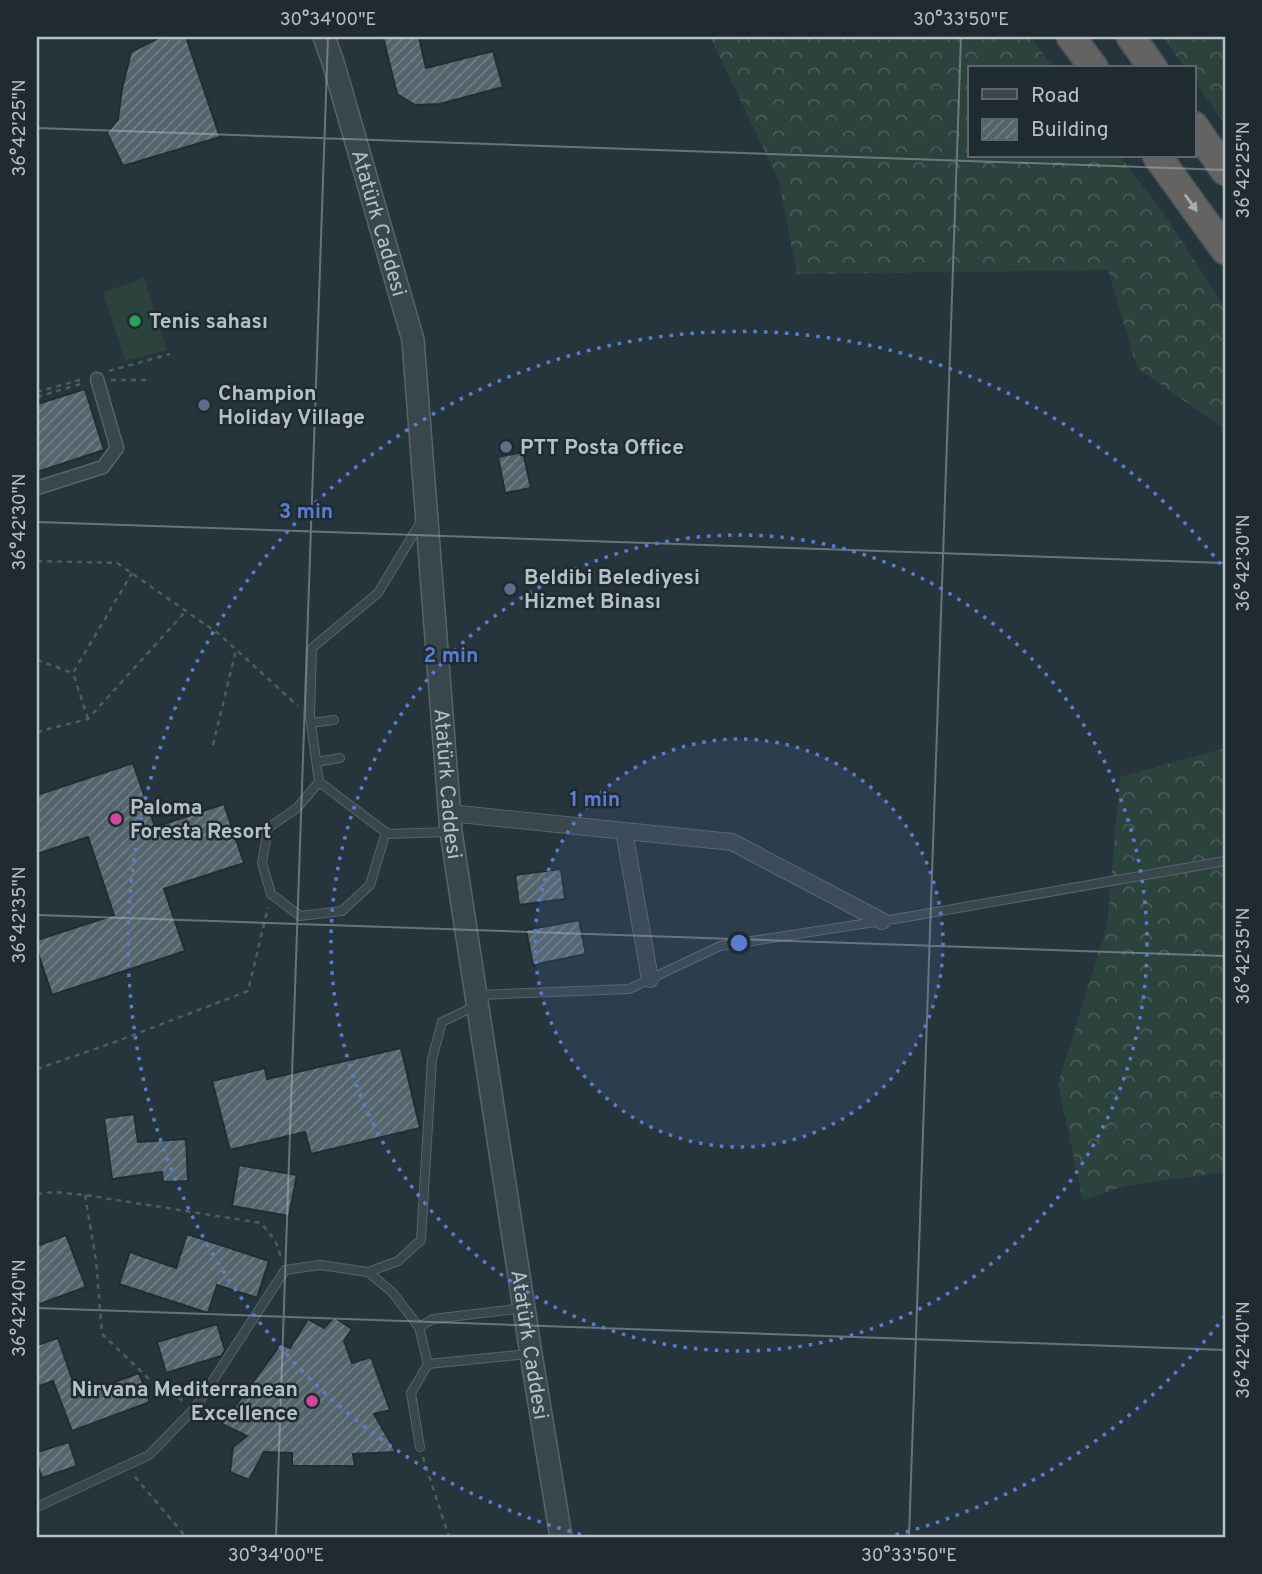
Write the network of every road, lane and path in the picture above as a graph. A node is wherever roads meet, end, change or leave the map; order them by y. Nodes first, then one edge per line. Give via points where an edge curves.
1 (324, 37) edge
2 (1071, 37) edge
3 (1131, 37) edge
4 (1093, 66) edge
5 (1152, 66) edge
6 (1196, 129) edge
7 (1158, 158) edge
8 (1225, 171) edge
9 (1225, 250) edge
10 (97, 379) dead end
11 (37, 488) edge
12 (427, 511) junction
13 (37, 561) edge
14 (132, 573) junction
15 (186, 611) junction
16 (236, 650) junction
17 (37, 660) edge
18 (73, 673) junction
19 (88, 719) junction
20 (311, 720) junction
21 (334, 720) dead end
22 (37, 732) edge
23 (213, 745) dead end
24 (340, 758) dead end
25 (317, 762) junction
26 (319, 782) junction
27 (450, 823) junction
28 (624, 831) junction
29 (386, 832) junction
30 (1225, 861) edge
31 (271, 894) junction
32 (882, 921) junction
33 (650, 979) junction
34 (476, 1000) junction
35 (37, 1069) edge
36 (37, 1194) edge
37 (85, 1195) junction
38 (285, 1270) junction
39 (368, 1272) junction
40 (524, 1308) junction
41 (419, 1327) junction
42 (531, 1354) junction
43 (428, 1364) junction
44 (195, 1408) junction
45 (420, 1447) joint
46 (126, 1466) junction
47 (37, 1507) edge
48 (186, 1537) edge
49 (449, 1537) edge
50 (561, 1537) edge

1 - 12 street, Atatürk Caddesi via 413,340
2 - 4 highway
3 - 5 highway
6 - 8 highway
7 -> 9 highway
10 - 11 street via 117,447 103,467
12 - 20 lane via 378,593 312,648
12 - 27 street, Atatürk Caddesi
13 - 14 path via 117,563
14 - 15 path
14 - 18 path
15 - 16 path
15 - 19 path
16 - 20 path
16 - 23 path
17 - 18 path
18 - 19 path
19 - 22 path
20 - 21 lane
20 - 25 lane
24 - 25 lane
25 - 26 lane
26 - 29 lane
26 - 31 lane via 297,808 268,828 262,863
27 - 28 street
27 - 29 lane
27 - 34 street, Atatürk Caddesi
28 - 32 street via 732,842
28 - 33 street
29 - 31 lane via 370,885 342,911 300,916
30 - 32 lane
31 - 35 path via 248,991
32 - 33 lane via 720,946
33 - 34 lane via 629,989
34 - 39 lane via 442,1022 432,1059 421,1240 398,1262
34 - 40 street, Atatürk Caddesi
36 - 37 path
37 - 38 path via 261,1223 275,1240
37 - 44 path via 102,1334 148,1378
38 - 39 lane via 320,1265
38 - 44 lane
39 - 41 lane via 392,1292
40 - 41 lane via 433,1319
40 - 42 street, Atatürk Caddesi
41 - 43 lane
42 - 43 lane
42 - 50 street, Atatürk Caddesi
43 - 45 lane via 411,1393
44 - 46 lane via 149,1455
45 - 49 path
46 - 47 lane
46 - 48 path

